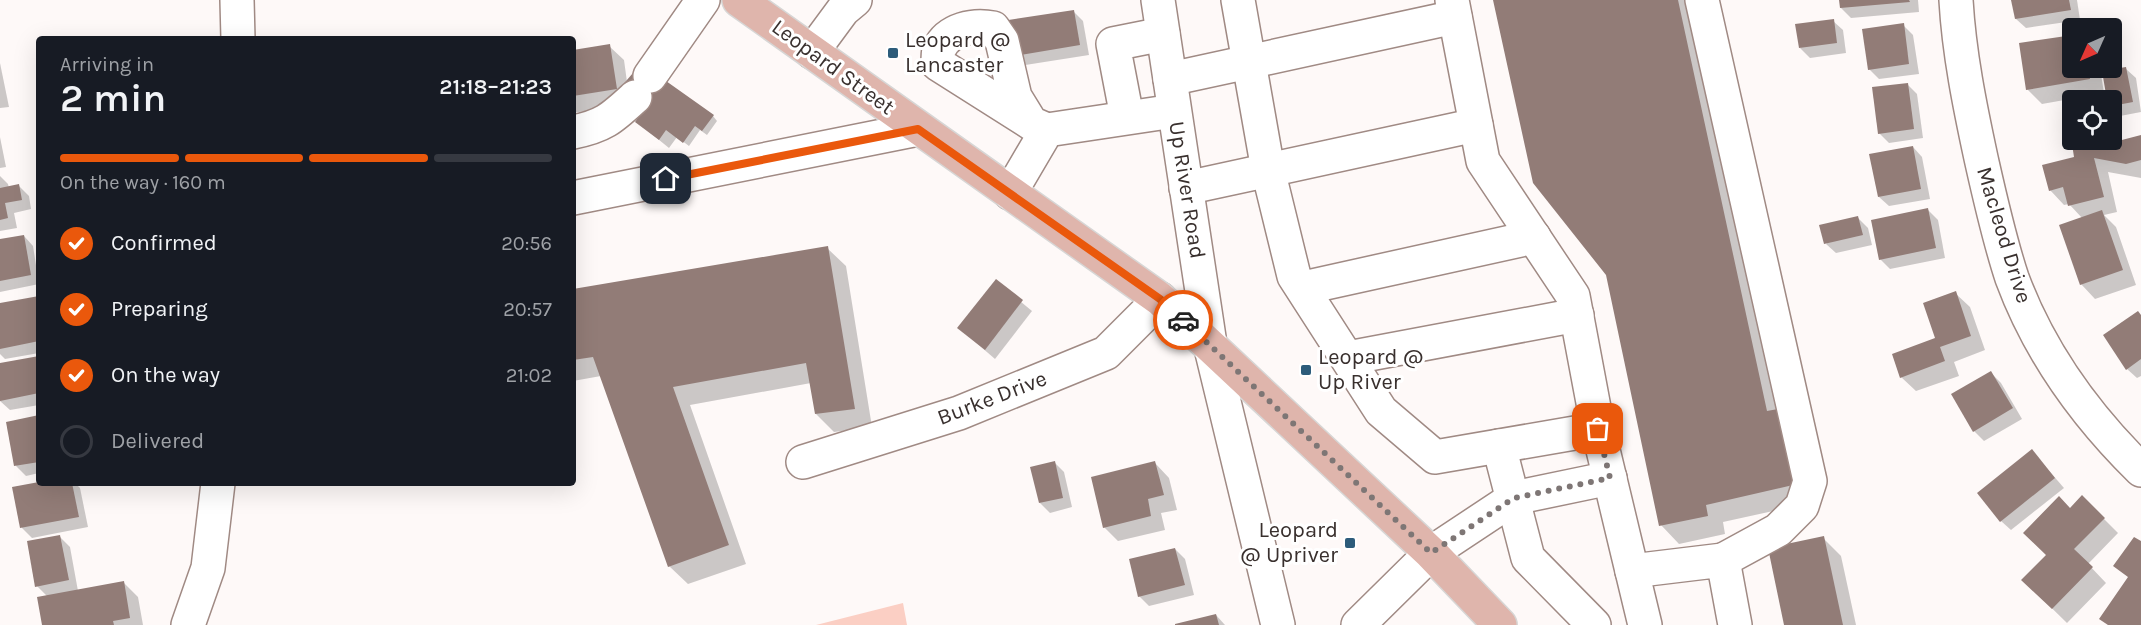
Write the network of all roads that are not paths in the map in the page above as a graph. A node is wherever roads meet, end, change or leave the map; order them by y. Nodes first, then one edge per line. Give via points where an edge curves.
1 (237, 0) edge
2 (703, 0) edge
3 (739, 0) edge
4 (855, 0) edge
5 (1158, 0) edge
6 (1238, 0) edge
7 (1702, 0) edge
8 (1956, 0) edge
9 (1453, 8) edge
10 (1163, 34) junction
11 (238, 36) edge
12 (812, 52) junction
13 (1249, 61) junction
14 (1170, 79) junction
15 (1174, 111) junction
16 (1127, 117) junction
17 (1476, 124) junction
18 (918, 129) junction
19 (576, 131) edge
20 (1268, 170) junction
21 (1186, 188) junction
22 (1010, 193) junction
23 (576, 197) edge
24 (1534, 237) junction
25 (1303, 288) junction
26 (1160, 299) junction
27 (1577, 315) junction
28 (1210, 344) junction
29 (1348, 358) junction
30 (1598, 429) junction
31 (1499, 446) junction
32 (803, 462) dead end
33 (2141, 470) edge
34 (1610, 478) junction
35 (218, 486) edge
36 (1514, 498) junction
37 (1431, 553) junction
38 (1723, 560) junction
39 (1632, 571) junction
40 (188, 625) edge
41 (1278, 625) edge
42 (1358, 625) edge
43 (1500, 625) edge
44 (1594, 625) edge
45 (1645, 625) edge
46 (1735, 625) edge

1 - 11 street
2 - 19 street via 643,86 611,119
3 - 12 main road, Leopard Street
4 - 12 street
5 - 10 street, Up River Road
6 - 13 street
7 - 38 street via 1810,481 1802,506 1778,530
8 - 33 street, Macleod Drive via 1972,119 2013,278 2036,331 2069,386 2111,440
9 - 13 street
9 - 17 street
10 - 14 street, Up River Road
10 - 16 street via 1113,44
12 - 18 main road, Leopard Street
13 - 14 street
13 - 20 street
14 - 15 street, Up River Road
15 - 16 street
15 - 21 street, Up River Road
16 - 22 street via 1039,126
17 - 20 street
17 - 24 street via 1483,161
18 - 22 main road, Leopard Street
18 - 23 street
20 - 21 street
20 - 25 street via 1294,276
21 - 28 street, Up River Road
22 - 26 main road, Leopard Street
24 - 25 street
24 - 27 street via 1573,296
25 - 29 street
26 - 28 main road, Leopard Street
26 - 32 street, Burke Drive via 1106,353 959,413
27 - 29 street
27 - 30 street
28 - 37 main road, Leopard Street
28 - 41 street, Up River Road
29 - 31 street via 1381,411 1435,457
30 - 31 street
30 - 34 street
31 - 36 street
34 - 36 street
34 - 39 street
35 - 40 street via 208,568
36 - 37 street
36 - 44 street via 1528,558
37 - 42 street
37 - 43 main road, Leopard Street
38 - 39 street
38 - 46 street
39 - 45 street

